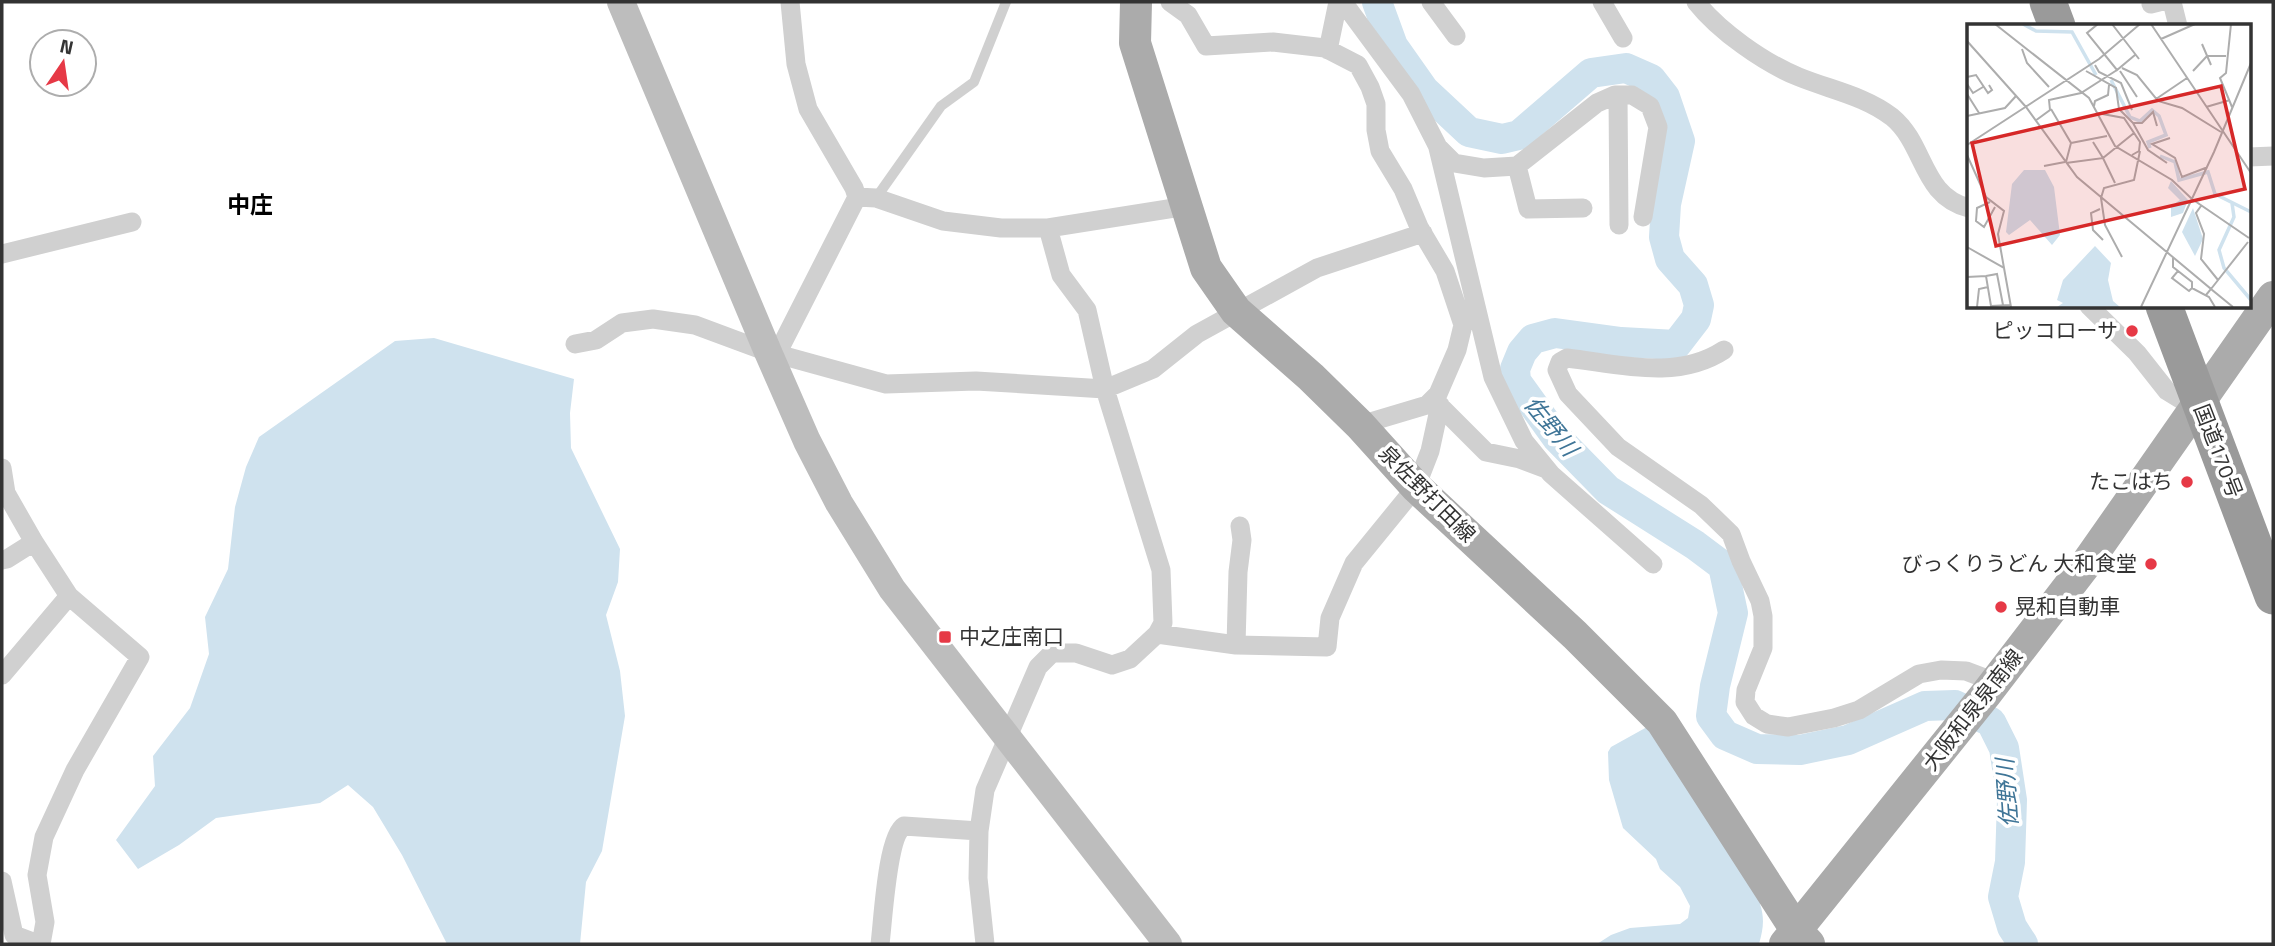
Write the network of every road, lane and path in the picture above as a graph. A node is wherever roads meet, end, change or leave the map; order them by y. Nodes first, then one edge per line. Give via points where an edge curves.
1 (621, 2) edge
2 (790, 2) edge
3 (1006, 2) edge
4 (1136, 2) edge
5 (1170, 2) edge
6 (1340, 2) edge
7 (1431, 2) edge
8 (1602, 2) edge
9 (1696, 2) edge
10 (2048, 2) edge
11 (2172, 2) edge
12 (2056, 24) edge
13 (2178, 24) edge
14 (1456, 36) dead end
15 (1623, 38) dead end
16 (1328, 50) junction
17 (1618, 95) junction
18 (1438, 147) junction
19 (2273, 156) edge
20 (2250, 157) edge
21 (1517, 166) junction
22 (1649, 179) junction
23 (1618, 180) junction
24 (866, 198) junction
25 (1187, 206) junction
26 (1967, 207) edge
27 (1583, 208) dead end
28 (1643, 217) dead end
29 (132, 222) dead end
30 (1619, 225) dead end
31 (1048, 228) junction
32 (1423, 233) junction
33 (2, 254) edge
34 (2273, 298) edge
35 (2092, 308) edge
36 (2165, 308) edge
37 (1236, 311) junction
38 (1472, 326) junction
39 (575, 344) dead end
40 (1724, 350) dead end
41 (772, 354) junction
42 (1105, 389) junction
43 (1436, 402) junction
44 (2200, 404) junction
45 (1360, 425) junction
46 (2, 468) edge
47 (1546, 468) junction
48 (1416, 487) junction
49 (1240, 526) dead end
50 (34, 542) junction
51 (2, 560) edge
52 (1653, 564) dead end
53 (69, 596) junction
54 (2273, 596) edge
55 (1157, 634) junction
56 (1236, 645) junction
57 (2, 675) edge
58 (1991, 688) junction
59 (1007, 736) junction
60 (979, 831) junction
61 (2, 881) edge
62 (1797, 939) edge
63 (39, 944) edge
64 (880, 944) edge
65 (985, 944) edge
66 (1167, 944) edge

1 - 41 street
2 - 24 street via 796,64 808,109 854,188
3 - 24 lane via 975,82 941,106
4 - 25 main road, 泉佐野打田線 via 1135,43
5 - 16 street via 1188,15 1206,46 1273,42
6 - 16 street
6 - 18 street via 1410,94
7 - 14 street
8 - 15 street
9 - 26 street via 1737,42 1796,76 1872,103 1895,120 1939,193
10 - 12 highway
11 - 13 street
16 - 32 street via 1358,65 1370,87 1380,151
17 - 21 street via 1597,103
17 - 22 street via 1632,95 1650,106 1658,127
17 - 23 street
18 - 21 street via 1454,163 1484,168
18 - 38 street
19 - 20 street
21 - 27 street via 1528,209
22 - 23 street
22 - 28 street
23 - 30 street
24 - 31 street via 943,221
24 - 41 street
25 - 31 street
25 - 37 main road, 泉佐野打田線 via 1206,268
29 - 33 street
31 - 42 street via 1061,275 1087,310
32 - 37 street via 1317,268
32 - 38 street
34 - 44 main road, 大阪和泉泉南線
35 - 44 street via 2167,391
36 - 44 highway, 国道170号
37 - 42 street via 1153,369
37 - 45 main road, 泉佐野打田線
38 - 43 street
38 - 47 street via 1524,441
39 - 41 street via 596,340 622,323 653,319 695,325
40 - 58 street via 1683,367 1656,369 1567,358 1558,370 1568,394 1611,440 1702,505 1731,534 1763,616 1763,648 1746,690 1745,702 1754,716 1767,724 1788,727 1834,718 1859,710 1919,674 1941,670 1966,671
41 - 42 street via 886,384 976,381
41 - 59 street via 807,441 839,503 892,589
42 - 55 street via 1161,570 1163,623
43 - 45 street
43 - 47 street via 1486,452
43 - 48 street via 1430,451
44 - 54 highway, 国道170号
44 - 58 main road, 大阪和泉泉南線 via 2086,565
45 - 48 main road, 泉佐野打田線
46 - 50 street via 6,493
47 - 52 street
48 - 56 street via 1354,563 1330,618 1327,647
48 - 62 main road, 泉佐野打田線 via 1662,722
49 - 56 street
50 - 51 street
50 - 53 street
53 - 57 street
53 - 63 street via 140,657 75,770 44,837 37,876 45,922
55 - 56 street
55 - 59 street via 1130,659 1112,665 1076,653 1052,653 1038,667
58 - 62 main road, 大阪和泉泉南線
59 - 60 street via 985,790
59 - 66 street
60 - 64 street via 898,829 891,848
60 - 65 street
61 - 63 street via 14,935

